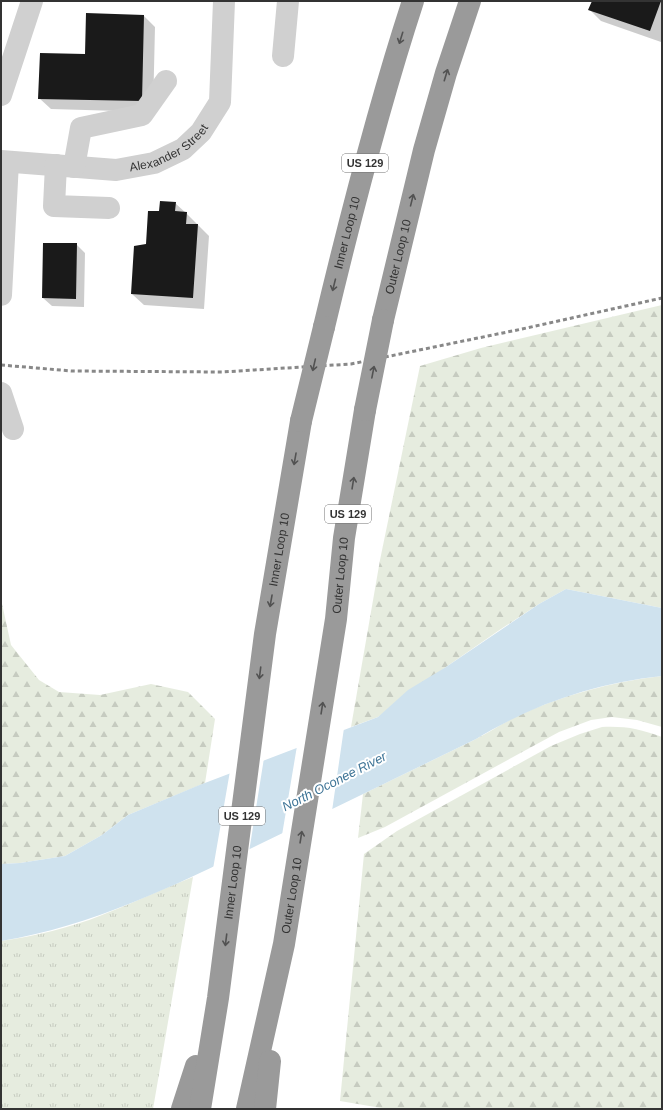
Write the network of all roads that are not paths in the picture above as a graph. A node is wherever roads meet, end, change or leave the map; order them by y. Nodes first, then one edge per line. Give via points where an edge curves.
1 (32, 1) edge
2 (224, 1) edge
3 (288, 1) edge
4 (413, 1) edge
5 (470, 1) edge
6 (283, 56) dead end
7 (166, 81) dead end
8 (1, 95) edge
9 (5, 162) edge
10 (65, 166) junction
11 (4, 202) edge
12 (109, 208) dead end
13 (1, 295) edge
14 (1, 393) edge
15 (13, 428) dead end
16 (284, 944) junction
17 (218, 998) junction
18 (182, 1109) edge
19 (200, 1109) edge
20 (247, 1109) edge
21 (265, 1109) edge

1 - 8 street
2 - 10 street, Alexander Street via 220,102 201,132 183,149 154,163 116,170
3 - 6 street
4 -> 17 highway, Inner Loop 10 / US 129, bridge via 350,220 301,421 265,634
16 -> 5 highway, Outer Loop 10 / US 129, bridge via 336,619 344,538 365,410 383,320 424,150
7 - 10 street via 142,115 81,128
9 - 10 street, Alexander Street
9 - 11 street
10 - 12 street via 54,206
11 - 13 street
14 - 15 street
16 - 20 highway, Outer Loop 10 / US 129
16 - 21 highway
17 - 18 highway
17 - 19 highway, Inner Loop 10 / US 129

